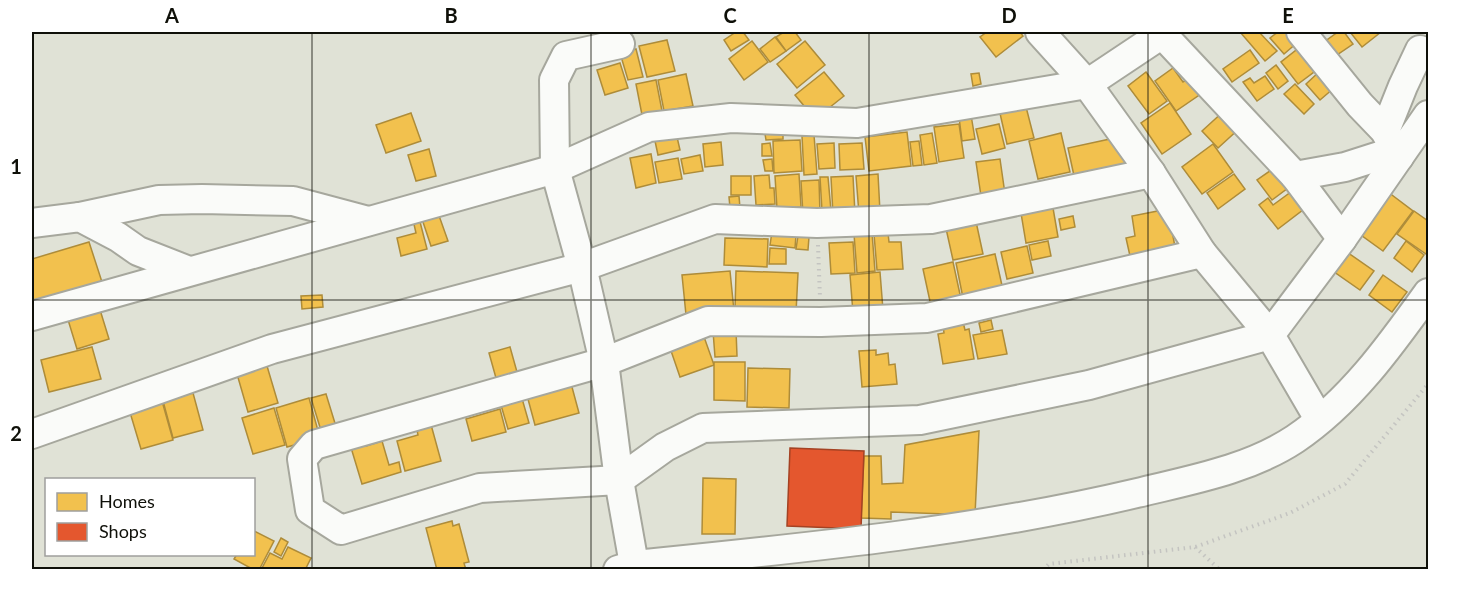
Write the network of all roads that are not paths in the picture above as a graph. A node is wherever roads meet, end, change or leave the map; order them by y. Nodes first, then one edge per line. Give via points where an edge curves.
1 (1040, 32) edge
2 (1301, 32) edge
3 (1164, 33) edge
4 (620, 44) dead end
5 (1419, 48) edge
6 (1087, 84) junction
7 (1403, 86) junction
8 (1360, 105) junction
9 (1428, 115) edge
10 (1393, 146) junction
11 (555, 169) junction
12 (1151, 173) junction
13 (1295, 176) junction
14 (80, 217) junction
15 (368, 221) junction
16 (32, 223) edge
17 (1342, 239) junction
18 (1202, 253) junction
19 (582, 267) junction
20 (189, 272) junction
21 (1428, 292) edge
22 (32, 316) edge
23 (1269, 335) junction
24 (604, 362) junction
25 (1319, 419) junction
26 (32, 434) edge
27 (619, 480) junction
28 (629, 568) edge

1 - 6 street
2 - 8 street
3 - 6 street
3 - 13 street
4 - 11 street via 566,56 554,80
5 - 7 street
6 - 11 street via 857,123 731,117 649,127
6 - 12 street
7 - 8 street
7 - 10 street
8 - 10 street
9 - 10 street
10 - 13 street via 1345,167
10 - 17 street
11 - 15 street
11 - 19 street
12 - 18 street
12 - 19 street via 931,219 817,223 715,219
13 - 17 street
14 - 15 street via 159,200 213,199 293,201
14 - 16 street
14 - 20 street via 138,251
15 - 20 street
17 - 23 street
18 - 23 street
18 - 24 street via 927,318 708,321
19 - 24 street
19 - 26 street via 272,349
20 - 22 street
21 - 25 street via 1372,367
23 - 25 street
23 - 27 street via 1089,385 920,420 703,428 665,447
24 - 27 street
24 - 27 street via 314,445 302,459 310,510 341,530 480,488
25 - 28 street via 1262,458 1080,506 921,533
27 - 28 street

